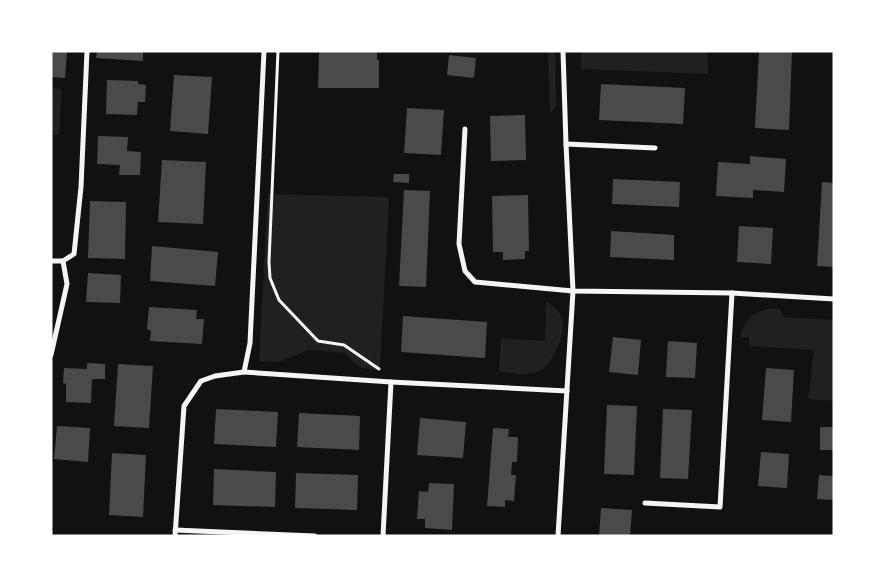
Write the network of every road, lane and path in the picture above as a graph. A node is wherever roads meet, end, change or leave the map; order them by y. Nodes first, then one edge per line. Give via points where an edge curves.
1 (88, 51) edge
2 (264, 51) edge
3 (278, 51) edge
4 (563, 51) edge
5 (465, 129) dead end
6 (566, 144) junction
7 (655, 148) dead end
8 (51, 261) edge
9 (63, 261) junction
10 (573, 291) junction
11 (732, 293) junction
12 (834, 299) edge
13 (51, 355) edge
14 (380, 370) dead end
15 (244, 372) junction
16 (390, 382) junction
17 (567, 392) junction
18 (645, 503) dead end
19 (175, 533) edge
20 (315, 536) edge
21 (383, 536) edge
22 (558, 536) edge

1 - 9 street via 74,254
2 - 15 street via 250,343
3 - 14 path via 270,278 279,300 318,341 344,345
4 - 6 street
5 - 10 street via 459,244 465,271 475,282
6 - 7 street
6 - 10 street
8 - 9 street
9 - 13 street via 67,284
10 - 11 street
10 - 17 street
11 - 12 street
11 - 18 street via 720,507
15 - 16 street
15 - 19 street via 201,381 184,406
16 - 17 street
16 - 21 street
17 - 22 street
19 - 20 street

